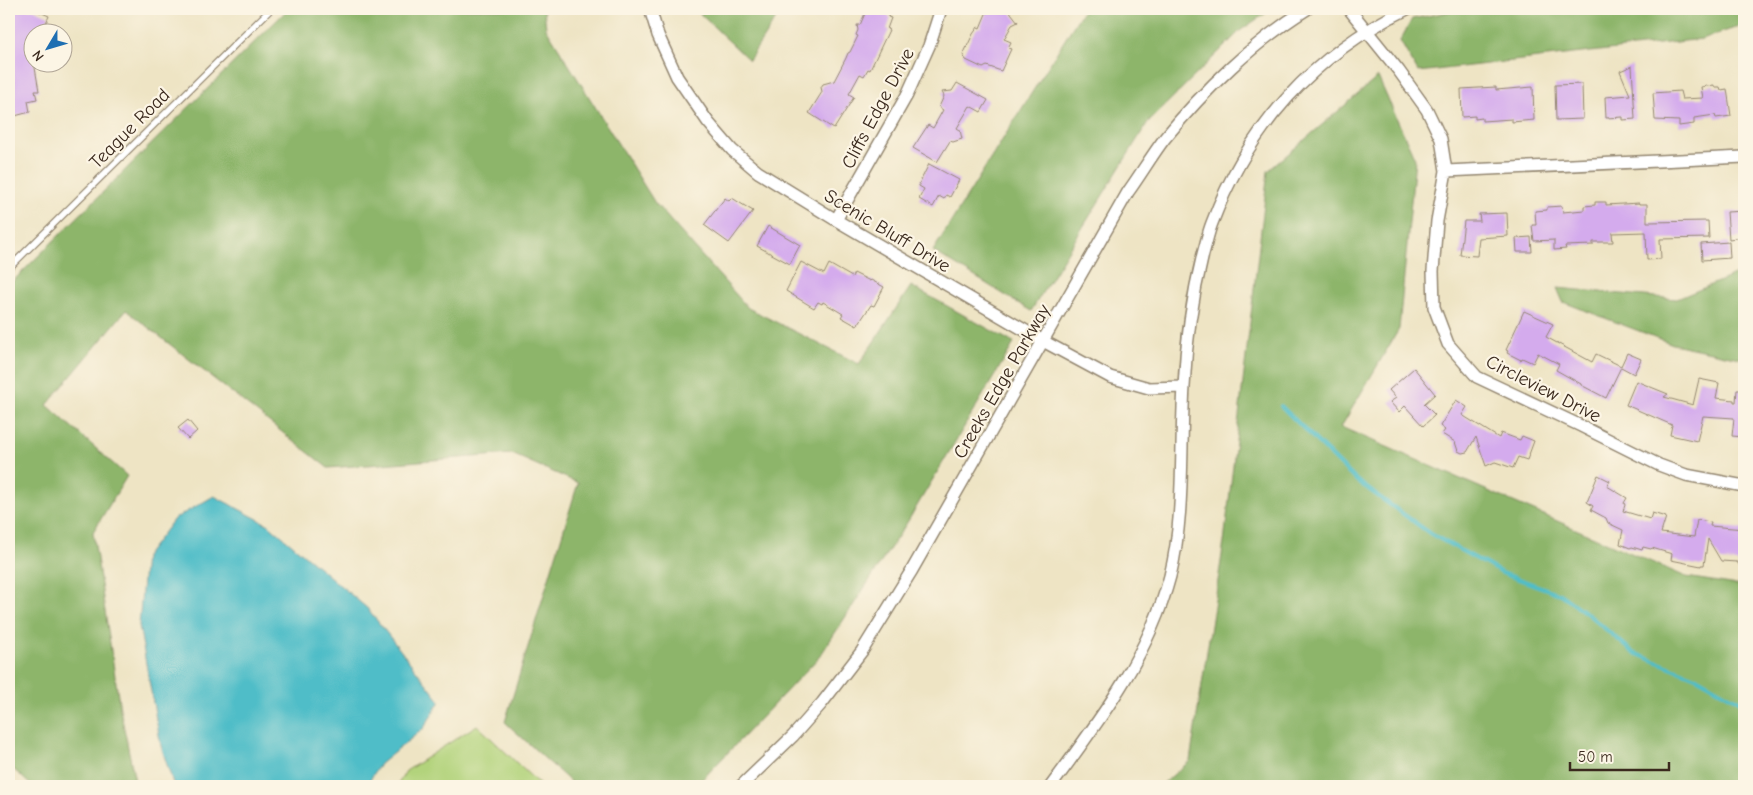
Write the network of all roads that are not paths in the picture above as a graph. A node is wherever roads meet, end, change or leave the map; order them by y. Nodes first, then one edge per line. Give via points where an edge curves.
1 (271, 9) edge
2 (650, 9) edge
3 (941, 9) edge
4 (1307, 9) edge
5 (1349, 9) edge
6 (1407, 9) edge
7 (1366, 31) junction
8 (1744, 157) edge
9 (1446, 171) junction
10 (836, 220) junction
11 (9, 268) edge
12 (1043, 341) junction
13 (1184, 387) junction
14 (1744, 486) edge
15 (741, 786) edge
16 (1050, 786) edge

1 - 11 lane, Teague Road
2 - 10 street, Scenic Bluff Drive via 677,77 732,150 758,172
3 - 10 street, Cliffs Edge Drive via 907,95
4 - 12 street, Creeks Edge Parkway via 1248,53 1198,101 1165,139 1128,192
5 - 7 street, Circleview Drive
6 - 7 street
7 - 9 street, Circleview Drive via 1427,110 1441,139
7 - 13 street via 1301,82 1261,130 1228,187 1211,224 1198,273
8 - 9 street
9 - 14 street, Circleview Drive via 1433,271 1434,307 1448,344 1477,377 1659,465 1686,476
10 - 12 street, Scenic Bluff Drive
12 - 13 street, Scenic Bluff Drive via 1110,377 1149,388
12 - 15 street, Creeks Edge Parkway via 862,651 793,736
13 - 16 street via 1178,526 1170,574 1157,618 1113,700

